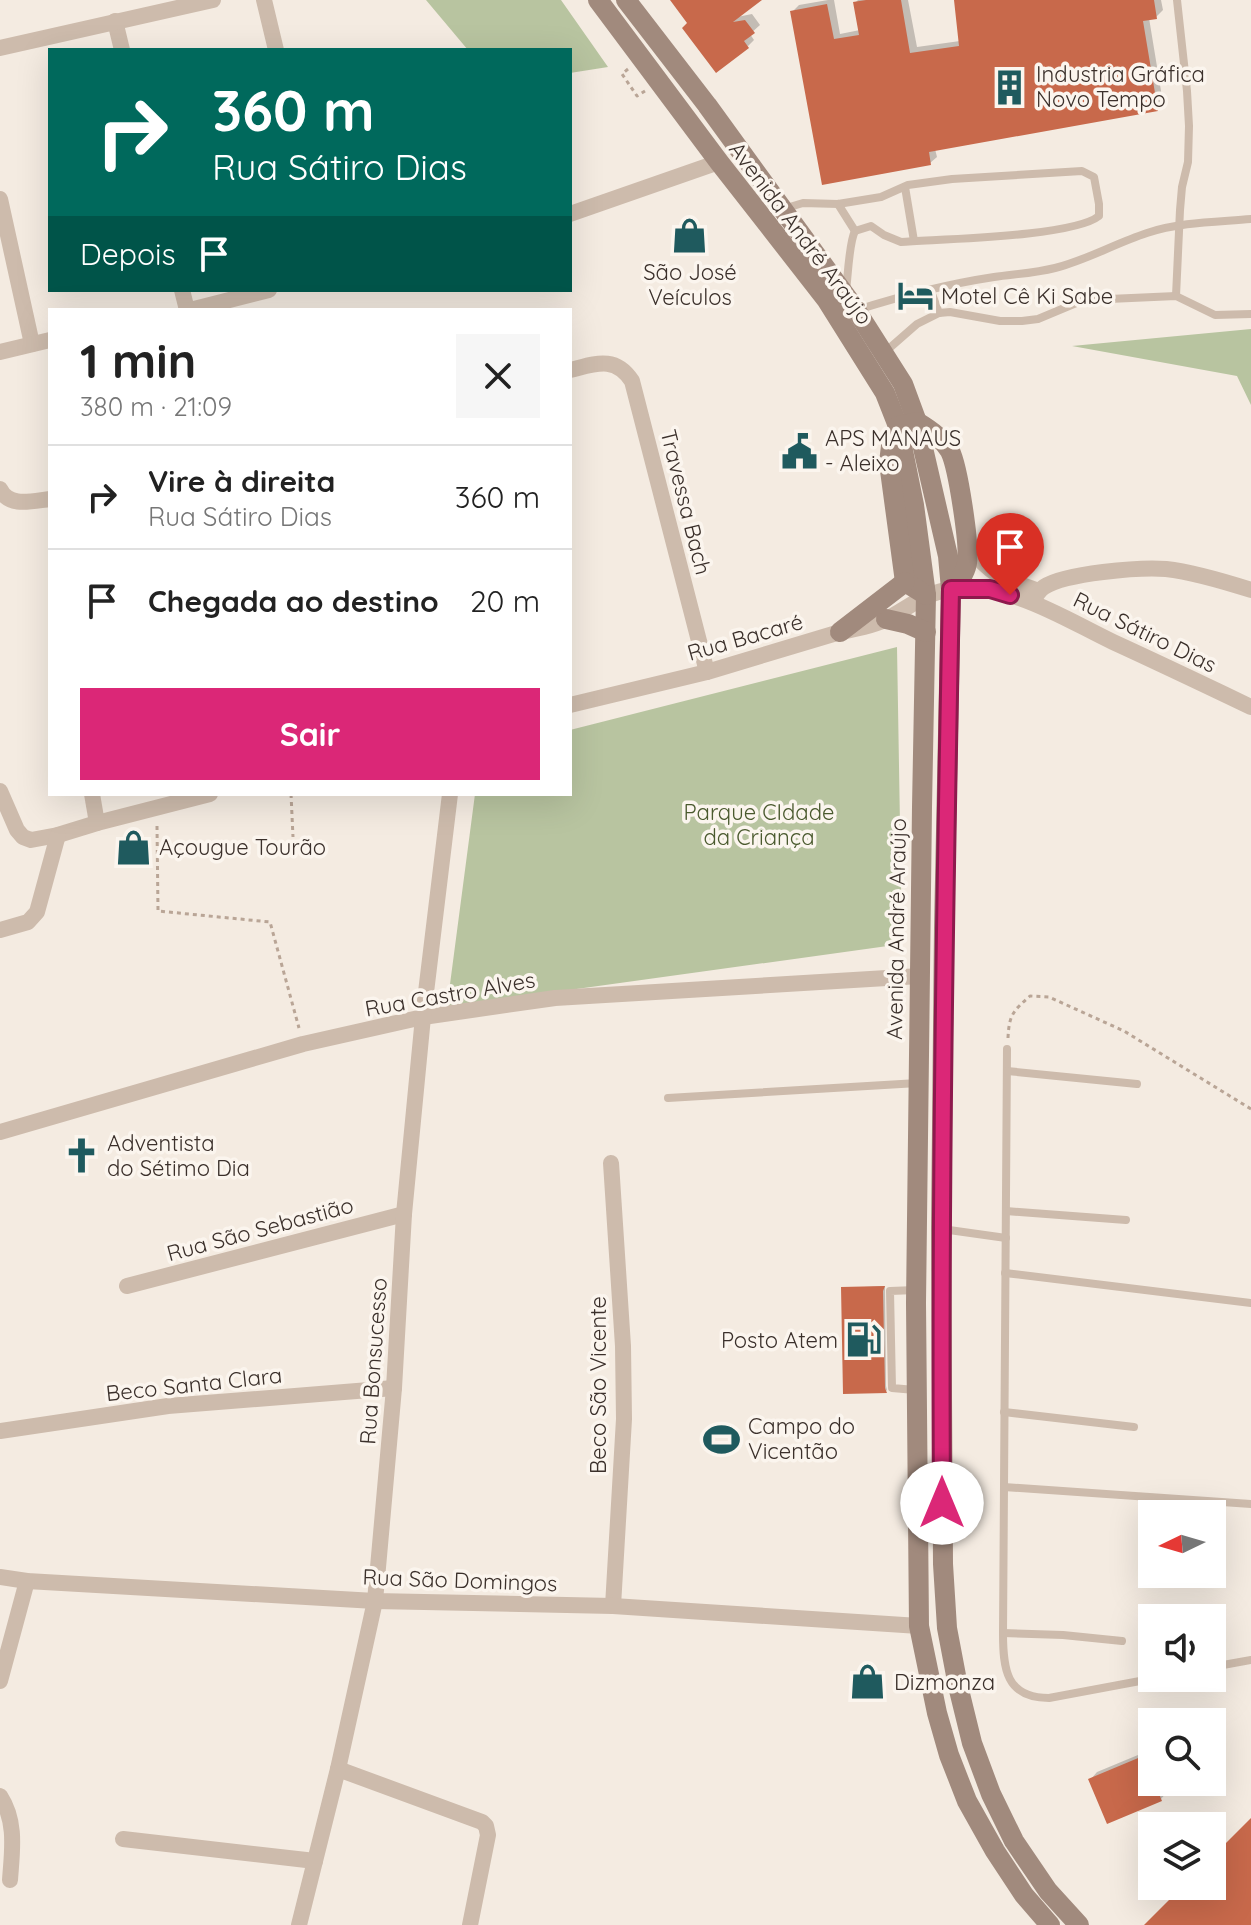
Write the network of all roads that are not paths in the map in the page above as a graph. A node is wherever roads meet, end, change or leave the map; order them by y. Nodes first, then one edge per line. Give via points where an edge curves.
1 (213, 0) edge
2 (264, 0) edge
3 (598, 0) edge
4 (626, 0) edge
5 (1177, 0) edge
6 (115, 21) junction
7 (0, 48) edge
8 (122, 48) edge
9 (276, 48) edge
10 (719, 162) junction
11 (905, 187) junction
12 (0, 199) edge
13 (838, 204) junction
14 (782, 209) junction
15 (572, 213) edge
16 (1251, 219) edge
17 (1180, 226) junction
18 (855, 231) junction
19 (914, 241) junction
20 (931, 291) junction
21 (261, 292) edge
22 (1176, 296) junction
23 (851, 303) junction
24 (196, 308) edge
25 (939, 313) junction
26 (1251, 314) edge
27 (48, 340) edge
28 (32, 344) junction
29 (0, 352) edge
30 (884, 353) junction
31 (572, 369) edge
32 (908, 424) junction
33 (0, 489) edge
34 (45, 500) edge
35 (969, 547) junction
36 (905, 582) junction
37 (951, 589) junction
38 (1251, 590) edge
39 (926, 595) junction
40 (1036, 596) junction
41 (886, 619) junction
42 (840, 632) junction
43 (926, 632) junction
44 (707, 672) junction
45 (572, 705) edge
46 (1251, 707) edge
47 (0, 791) edge
48 (92, 796) edge
49 (202, 796) edge
50 (450, 796) edge
51 (97, 823) junction
52 (58, 835) junction
53 (0, 930) edge
54 (920, 976) junction
55 (423, 1017) junction
56 (1007, 1049) road end
57 (1007, 1071) junction
58 (919, 1083) junction
59 (1137, 1084) dead end
60 (668, 1098) dead end
61 (0, 1132) edge
62 (611, 1163) dead end
63 (1006, 1211) junction
64 (404, 1214) junction
65 (1126, 1220) dead end
66 (941, 1228) junction
67 (1006, 1238) junction
68 (1005, 1273) junction
69 (127, 1286) dead end
70 (1251, 1303) edge
71 (394, 1388) junction
72 (1004, 1412) junction
73 (1134, 1427) dead end
74 (0, 1431) edge
75 (1004, 1487) junction
76 (1251, 1504) edge
77 (0, 1577) edge
78 (27, 1581) junction
79 (375, 1601) junction
80 (613, 1606) junction
81 (919, 1626) junction
82 (1003, 1633) junction
83 (1122, 1641) dead end
84 (1251, 1660) edge
85 (1226, 1664) edge
86 (0, 1681) edge
87 (1138, 1681) edge
88 (338, 1769) junction
89 (0, 1796) edge
90 (123, 1839) dead end
91 (315, 1861) junction
92 (10, 1880) dead end
93 (299, 1925) edge
94 (470, 1925) edge
95 (1050, 1925) edge
96 (1079, 1925) edge

1 - 6 street
2 - 9 street
3 - 10 main road, Avenida André Araújo
4 - 14 main road, Avenida André Araújo
5 - 17 lane via 1189,126
6 - 7 street
6 - 8 street
10 - 15 street
10 - 32 main road, Avenida André Araújo via 826,299
11 - 13 lane
11 - 19 lane
11 - 19 lane via 1082,171 1094,177 1099,204 1099,216 1075,227
12 - 28 street
13 - 14 lane via 803,203
13 - 18 lane
14 - 23 main road, Avenida André Araújo
16 - 17 lane
17 - 20 lane via 1152,231 1051,269
17 - 22 lane
18 - 19 lane via 871,226 901,242
18 - 23 lane
20 - 23 lane
20 - 25 lane
21 - 24 street
22 - 25 lane via 1093,296 1022,321
22 - 26 lane via 1215,315
23 - 30 main road, Avenida André Araújo
25 - 30 lane via 917,324
27 - 28 street
28 - 29 street
30 - 32 main road, Avenida André Araújo via 903,384
31 - 44 street, Travessa Bach via 615,364 632,381
32 - 35 main road via 942,441 952,455
32 - 36 main road via 891,446 889,463
32 - 37 main road, Avenida André Araújo via 948,556
32 - 39 main road, Avenida André Araújo
33 - 34 street via 15,502
35 - 37 main road via 963,577
35 - 40 street, Rua Sátiro Dias via 990,571
36 - 39 main road
36 - 42 main road
37 - 39 street, Rua Sátiro Dias
37 - 40 street, Rua Sátiro Dias
37 - 66 main road, Avenida André Araújo
38 - 40 street via 1168,569 1137,568 1051,583
39 - 41 street, Rua Bacaré
39 - 43 main road, Avenida André Araújo
40 - 46 street, Rua Sátiro Dias
41 - 42 street, Rua Bacaré
41 - 43 main road
42 - 44 street, Rua Bacaré
43 - 54 main road, Avenida André Araújo
44 - 45 street, Rua Bacaré
47 - 52 street via 23,837
48 - 51 street
49 - 51 street
50 - 55 street, Rua Bonsucesso
51 - 52 street
52 - 53 street via 37,912 28,922
54 - 55 street, Rua Castro Alves via 555,998
54 - 58 main road, Avenida André Araújo
55 - 61 street, Rua Castro Alves via 303,1044
55 - 64 street, Rua Bonsucesso
56 - 57 lane
57 - 59 lane
57 - 63 lane
58 - 60 lane
58 - 81 main road, Avenida André Araújo
62 - 80 street, Beco São Vicente via 624,1419
63 - 65 lane
63 - 67 lane
64 - 69 street, Rua São Sebastião
64 - 71 street, Rua Bonsucesso
66 - 67 lane
66 - 96 main road, Avenida André Araújo via 943,1564 958,1686 972,1743 1014,1841
67 - 68 lane
68 - 70 lane
68 - 72 lane
71 - 74 street, Beco Santa Clara via 168,1406
71 - 79 street, Rua Bonsucesso
72 - 73 lane
72 - 75 lane
75 - 76 lane
75 - 82 lane
77 - 78 street, Rua São Domingos
78 - 79 street, Rua São Domingos
78 - 86 street
79 - 80 street, Rua São Domingos
79 - 88 street, Rua Bonsucesso
80 - 81 street, Rua São Domingos
81 - 95 main road, Avenida André Araújo via 937,1713 967,1801 1024,1895
82 - 83 lane
82 - 87 lane via 1007,1675 1020,1693 1049,1698
84 - 85 lane
88 - 91 street, Rua Bonsucesso
88 - 94 street via 486,1826
89 - 92 street via 11,1821
90 - 91 street
91 - 93 street, Rua Bonsucesso

